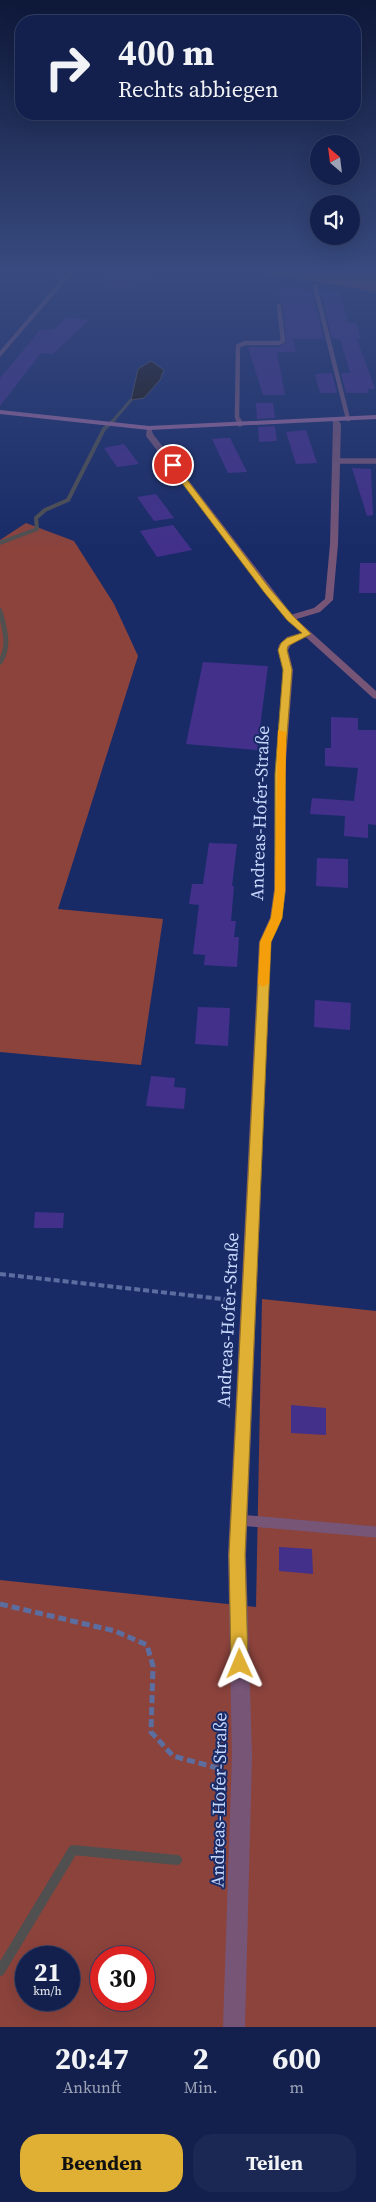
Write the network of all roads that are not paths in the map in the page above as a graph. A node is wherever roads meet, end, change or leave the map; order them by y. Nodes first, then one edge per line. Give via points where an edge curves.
1 (238, 363) edge
2 (334, 363) edge
3 (0, 413) edge
4 (376, 417) edge
5 (335, 419) junction
6 (348, 419) junction
7 (240, 424) junction
8 (150, 428) junction
9 (335, 461) junction
10 (376, 461) edge
11 (290, 618) junction
12 (307, 634) junction
13 (376, 696) edge
14 (238, 1520) junction
15 (376, 1532) edge
16 (234, 2027) edge

1 - 7 lane
2 - 6 lane
3 - 8 main road
4 - 6 main road
5 - 6 main road
5 - 7 main road
5 - 9 street
7 - 8 main road
8 - 11 street via 150,436
9 - 10 lane
9 - 11 street via 334,544 329,600 317,610
11 - 12 street
12 - 13 street
12 - 14 street, Andreas-Hofer-Straße via 290,639 283,650 288,670 280,774 280,890 276,918 265,942
14 - 15 lane
14 - 16 street, Andreas-Hofer-Straße via 241,1775

